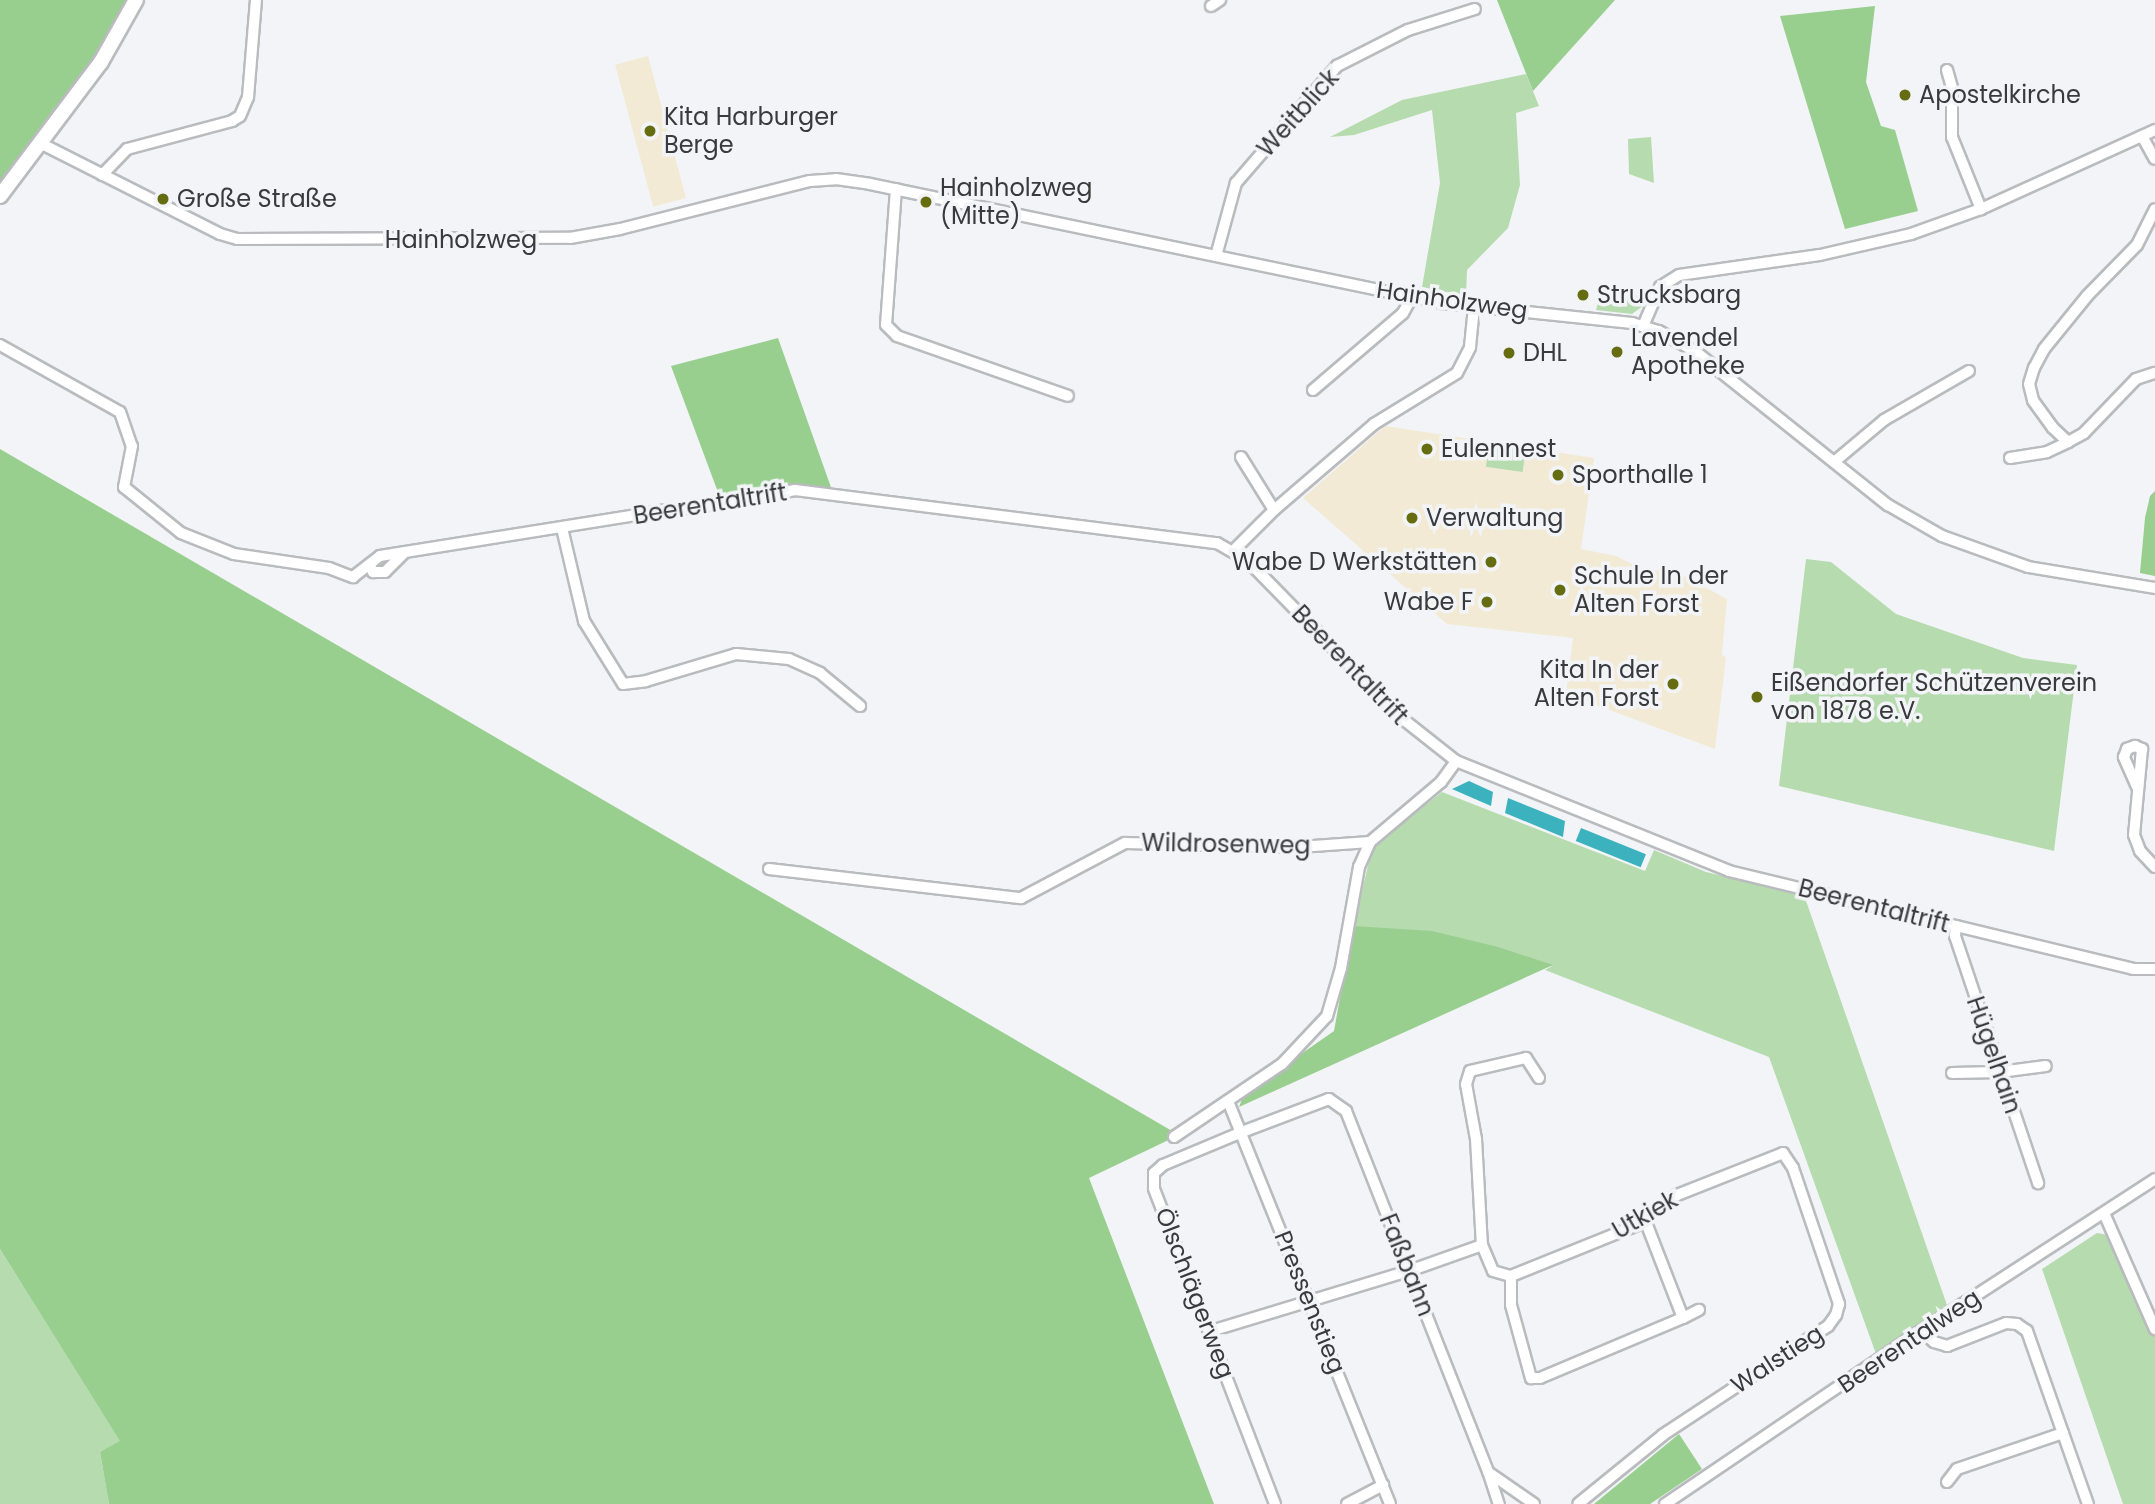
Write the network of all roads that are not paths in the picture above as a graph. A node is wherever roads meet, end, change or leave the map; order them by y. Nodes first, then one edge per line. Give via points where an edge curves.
1 (136, 0) edge
2 (256, 0) edge
3 (1475, 9) dead end
4 (1947, 70) dead end
5 (2155, 130) edge
6 (2142, 136) junction
7 (42, 144) junction
8 (2155, 159) edge
9 (102, 174) junction
10 (895, 189) junction
11 (0, 197) edge
12 (1981, 209) junction
13 (2155, 209) edge
14 (1216, 256) junction
15 (1412, 297) junction
16 (1474, 307) junction
17 (1643, 326) junction
18 (0, 345) edge
19 (1969, 371) dead end
20 (2155, 373) edge
21 (1313, 390) dead end
22 (1068, 397) dead end
23 (2068, 442) junction
24 (1241, 457) dead end
25 (2010, 458) dead end
26 (1834, 461) junction
27 (1274, 510) junction
28 (562, 528) junction
29 (1234, 550) junction
30 (405, 552) junction
31 (370, 566) junction
32 (2155, 588) edge
33 (860, 706) dead end
34 (1455, 761) junction
35 (2138, 789) dead end
36 (1370, 842) junction
37 (2155, 867) edge
38 (769, 869) dead end
39 (1956, 926) junction
40 (2155, 969) edge
41 (2046, 1066) dead end
42 (2000, 1072) junction
43 (1952, 1073) dead end
44 (1539, 1078) dead end
45 (1228, 1101) junction
46 (1242, 1132) junction
47 (1174, 1137) dead end
48 (1783, 1153) joint
49 (2155, 1179) edge
50 (2038, 1183) dead end
51 (2104, 1213) junction
52 (1646, 1220) junction
53 (1482, 1245) junction
54 (1409, 1271) junction
55 (1511, 1276) junction
56 (1309, 1301) junction
57 (1699, 1310) dead end
58 (1683, 1318) junction
59 (2155, 1329) edge
60 (1211, 1331) junction
61 (1921, 1331) junction
62 (2063, 1433) junction
63 (1488, 1472) junction
64 (1947, 1482) dead end
65 (1383, 1485) junction
66 (1275, 1504) edge
67 (1347, 1504) edge
68 (1390, 1504) edge
69 (1499, 1504) edge
70 (1534, 1504) edge
71 (1578, 1504) edge
72 (1665, 1504) edge
73 (2088, 1504) edge

1 - 7 main road via 101,62
2 - 9 street via 248,97 240,116 127,149
3 - 14 street, Weitblick via 1408,30 1337,66 1236,183
4 - 12 street via 1952,88 1952,136
5 - 6 street
6 - 8 street
6 - 12 street
7 - 9 street, Hainholzweg
7 - 11 main road
9 - 10 street, Hainholzweg via 220,234 261,241 570,238 810,181
10 - 14 street, Hainholzweg
10 - 22 street via 886,325 897,336
12 - 17 street via 1911,234 1828,253 1679,275 1660,288
13 - 23 street via 2137,245 2087,296 2034,368 2029,384 2033,400
14 - 15 street, Hainholzweg
15 - 16 street, Hainholzweg
15 - 21 street via 1403,313
16 - 17 street, Hainholzweg
16 - 27 street via 1470,347 1457,373 1374,424
17 - 26 street via 1696,352
18 - 31 street, Beerentaltrift via 120,412 132,446 124,487 181,533 234,554 330,568 353,577 362,567
19 - 26 street via 1884,420
20 - 23 street via 2136,379 2084,433
23 - 25 street via 2047,452
24 - 27 street
26 - 32 street via 1888,505 1967,547 2028,567
27 - 29 street
28 - 29 street, Beerentaltrift via 806,490 1198,540
28 - 30 street, Beerentaltrift
28 - 33 street via 584,621 623,684 736,654 789,659 820,673
29 - 34 street, Beerentaltrift via 1399,716
30 - 31 street, Beerentaltrift via 377,557
30 - 31 street, Beerentaltrift via 385,572 373,572
34 - 36 street via 1441,782
34 - 39 street, Beerentaltrift via 1717,867
35 - 37 street via 2134,835 2140,851
36 - 38 street, Wildrosenweg via 1298,847 1125,843 1021,898
36 - 45 street via 1359,867 1341,968 1327,1016 1282,1063
39 - 40 street, Beerentaltrift via 2130,968
39 - 42 street, Hügelhain via 1955,936
41 - 42 street
42 - 43 street
42 - 50 street, Hügelhain
44 - 53 street via 1526,1058 1470,1071 1466,1084 1476,1139
45 - 46 street, Pressenstieg
45 - 47 street
46 - 54 street, Faßbahn via 1329,1099 1346,1111
46 - 56 street, Pressenstieg
46 - 60 street, Ölschlägerweg via 1154,1173 1154,1188
48 - 52 street, Utkiek via 1677,1195
48 - 71 street, Walstieg via 1793,1168 1838,1297 1833,1321 1663,1435
49 - 51 street, Beerentalweg
51 - 59 street
51 - 61 street, Beerentalweg
52 - 55 street, Utkiek
52 - 58 street
53 - 54 street
53 - 55 street via 1493,1271
54 - 56 street
54 - 63 street, Faßbahn
55 - 58 street via 1511,1305 1531,1378
56 - 60 street
56 - 65 street, Pressenstieg
57 - 58 street
60 - 66 street, Ölschlägerweg
61 - 62 street via 1947,1346 2006,1324 2021,1326 2031,1337
61 - 72 street, Beerentalweg
62 - 64 street via 1957,1469
62 - 73 street
63 - 69 street, Faßbahn
63 - 70 street
65 - 67 street
65 - 68 street, Pressenstieg

